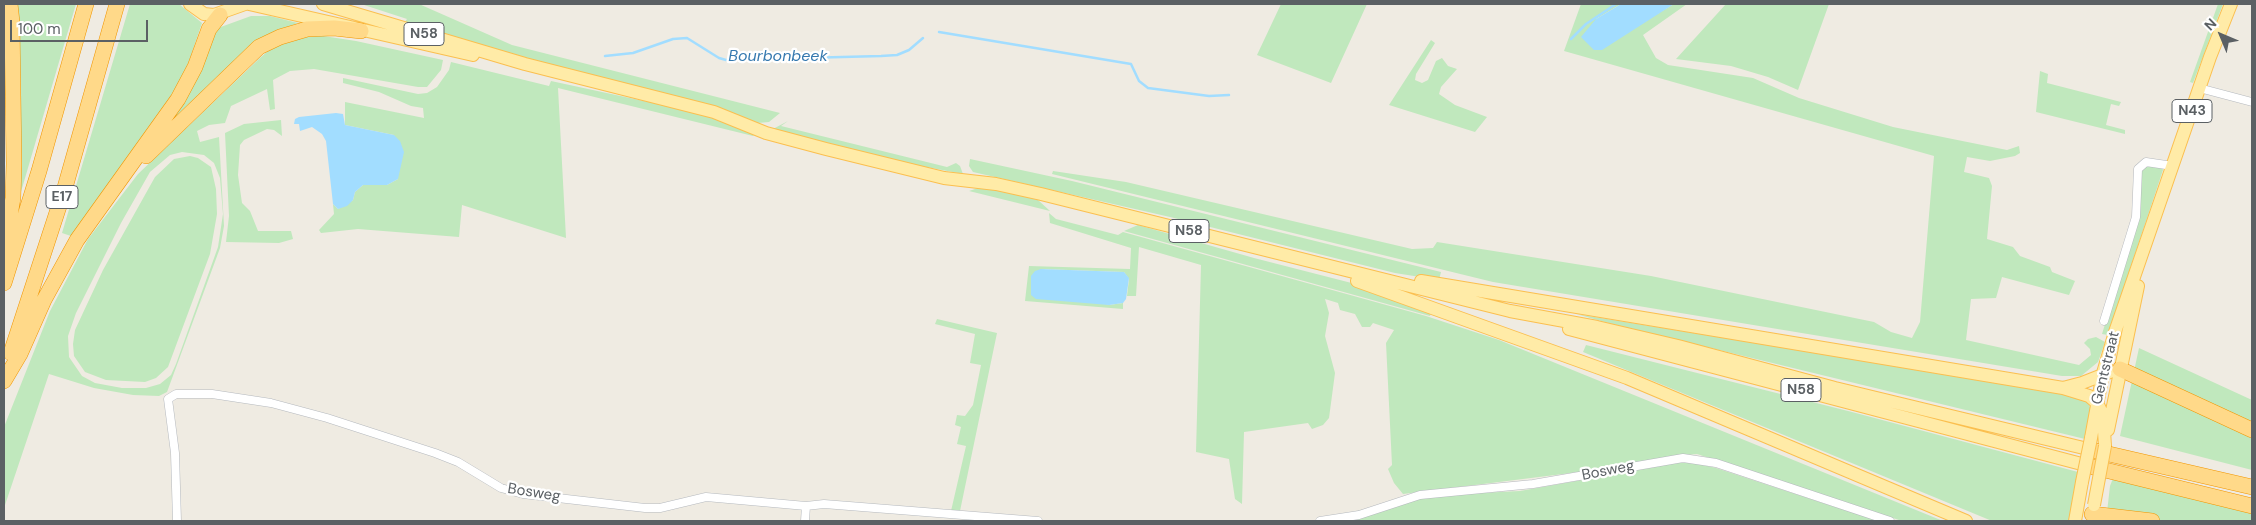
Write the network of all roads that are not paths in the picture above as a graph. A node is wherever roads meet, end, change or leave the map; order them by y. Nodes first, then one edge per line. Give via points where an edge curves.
1 (10, 4) edge
2 (190, 4) edge
3 (245, 4) edge
4 (249, 4) edge
5 (323, 4) edge
6 (2231, 4) edge
7 (86, 5) edge
8 (115, 9) edge
9 (229, 9) edge
10 (361, 31) junction
11 (525, 64) junction
12 (2199, 88) junction
13 (2252, 102) edge
14 (2173, 166) junction
15 (114, 187) junction
16 (2154, 220) junction
17 (4, 249) edge
18 (1330, 266) junction
19 (4, 282) edge
20 (1510, 311) junction
21 (2104, 321) dead end
22 (2120, 369) junction
23 (2103, 373) junction
24 (4, 376) edge
25 (4, 381) edge
26 (2063, 388) junction
27 (2102, 412) junction
28 (2252, 430) edge
29 (2101, 448) junction
30 (2093, 467) joint
31 (2252, 487) edge
32 (806, 506) junction
33 (2252, 506) edge
34 (2088, 509) edge
35 (177, 521) edge
36 (804, 521) edge
37 (1038, 521) edge
38 (1320, 521) edge
39 (1890, 521) edge
40 (1966, 521) edge
41 (2075, 521) edge
42 (2152, 521) edge

1 - 17 highway via 14,164 13,198
2 - 9 main road via 204,14
3 - 9 main road
4 - 10 main road, N58
5 - 11 main road, N58
6 - 12 main road, N43
7 - 19 highway, E17
8 - 24 highway, E17 via 64,191
9 - 15 highway via 209,29 185,88
10 - 11 main road, N58
10 - 15 highway via 307,29 259,47
11 - 18 main road, N58 via 714,112 766,132 826,149 944,178 1035,192
12 - 13 street
12 - 14 main road, N43
14 - 16 main road, N43
14 - 21 street, Gentstraat via 2146,162 2138,169 2136,217
15 - 25 highway via 66,258
16 - 22 main road, N43
16 - 23 main road, Gentstraat / N43 via 2114,332
18 - 20 main road, N58
18 - 26 main road, N58 via 1356,266 1439,284
18 - 40 main road, N58 via 1360,282 1627,378
20 - 29 main road, N58 via 1624,333 1844,390
20 - 30 main road, N58 via 1526,318
22 - 23 main road, N58
22 - 27 main road, N43
22 - 28 highway
23 - 26 main road, N58
23 - 27 main road, Gentstraat / N43
26 - 27 main road via 2089,396
27 - 29 main road, N43
27 - 34 main road, Gentstraat / N43, bridge via 2082,482
29 - 31 highway, N58
29 - 34 main road, N43, bridge
30 - 33 highway, N58
32 - 35 street, Bosweg via 706,497 674,506 645,508 510,492 458,462 435,453 294,408 240,397 176,394 168,399 168,404
32 - 36 street
32 - 37 street, Bosweg via 824,504
34 - 41 main road, Gentstraat / N43
34 - 42 highway
38 - 39 street, Bosweg via 1359,515 1429,493 1533,484 1682,458 1716,463

